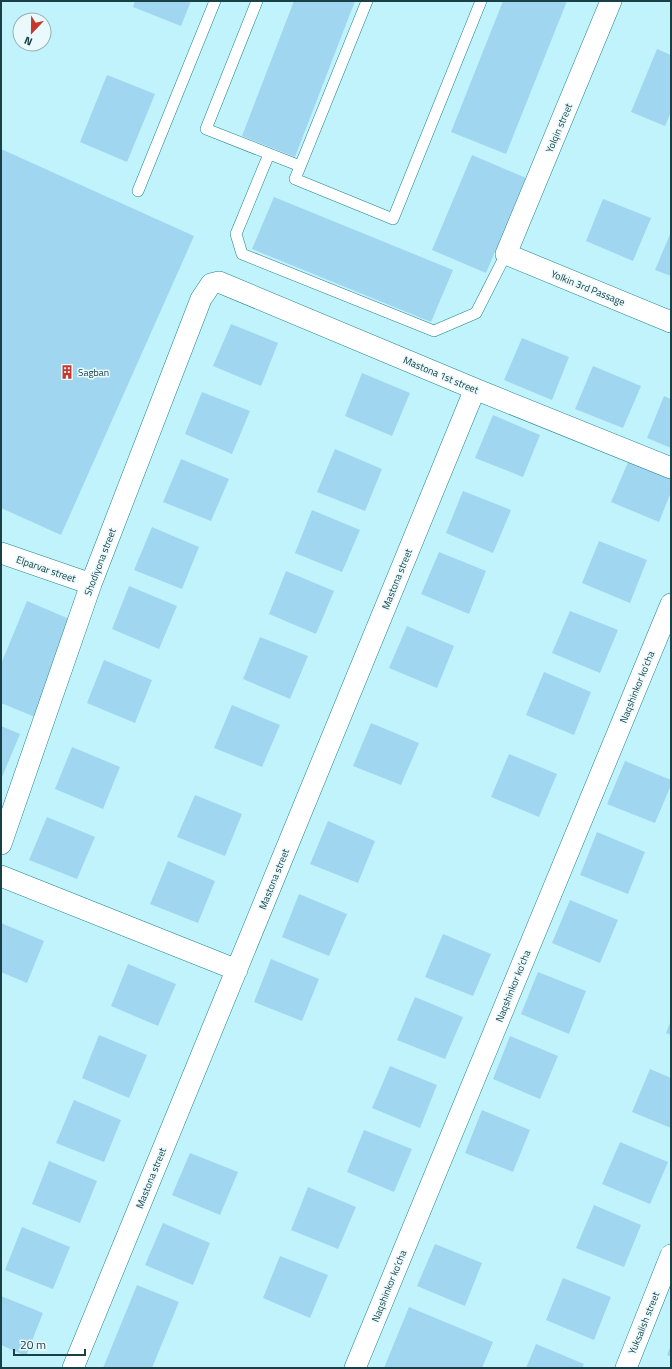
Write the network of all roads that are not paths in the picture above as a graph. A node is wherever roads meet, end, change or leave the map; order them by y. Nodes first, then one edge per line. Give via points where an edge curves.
1 (215, 1) edge
2 (257, 1) edge
3 (367, 1) edge
4 (481, 1) edge
5 (611, 1) edge
6 (269, 154) junction
7 (300, 166) junction
8 (138, 191) dead end
9 (506, 254) junction
10 (211, 284) joint
11 (671, 322) edge
12 (475, 389) junction
13 (671, 468) edge
14 (1, 553) edge
15 (91, 584) junction
16 (671, 604) edge
17 (1, 844) edge
18 (1, 876) edge
19 (237, 970) junction
20 (671, 1255) edge
21 (73, 1368) edge
22 (355, 1368) edge
23 (626, 1368) edge

1 - 8 lane
2 - 6 lane via 206,129
3 - 7 lane
4 - 7 lane via 393,219 294,179
5 - 9 street, Yolqin street
6 - 7 lane
6 - 9 lane via 236,234 242,254 434,331 476,313
9 - 11 street, Yolkin 3rd Passage
10 - 12 street, Mastona 1st street via 219,282
10 - 15 street, Shodiyona street via 201,299
12 - 13 street, Mastona 1st street
12 - 19 street, Mastona street
14 - 15 street, Elparvar street
15 - 17 street, Shodiyona street
16 - 22 street, Naqshinkor ko'cha
18 - 19 street
19 - 21 street, Mastona street
20 - 23 street, Yuksalish street

